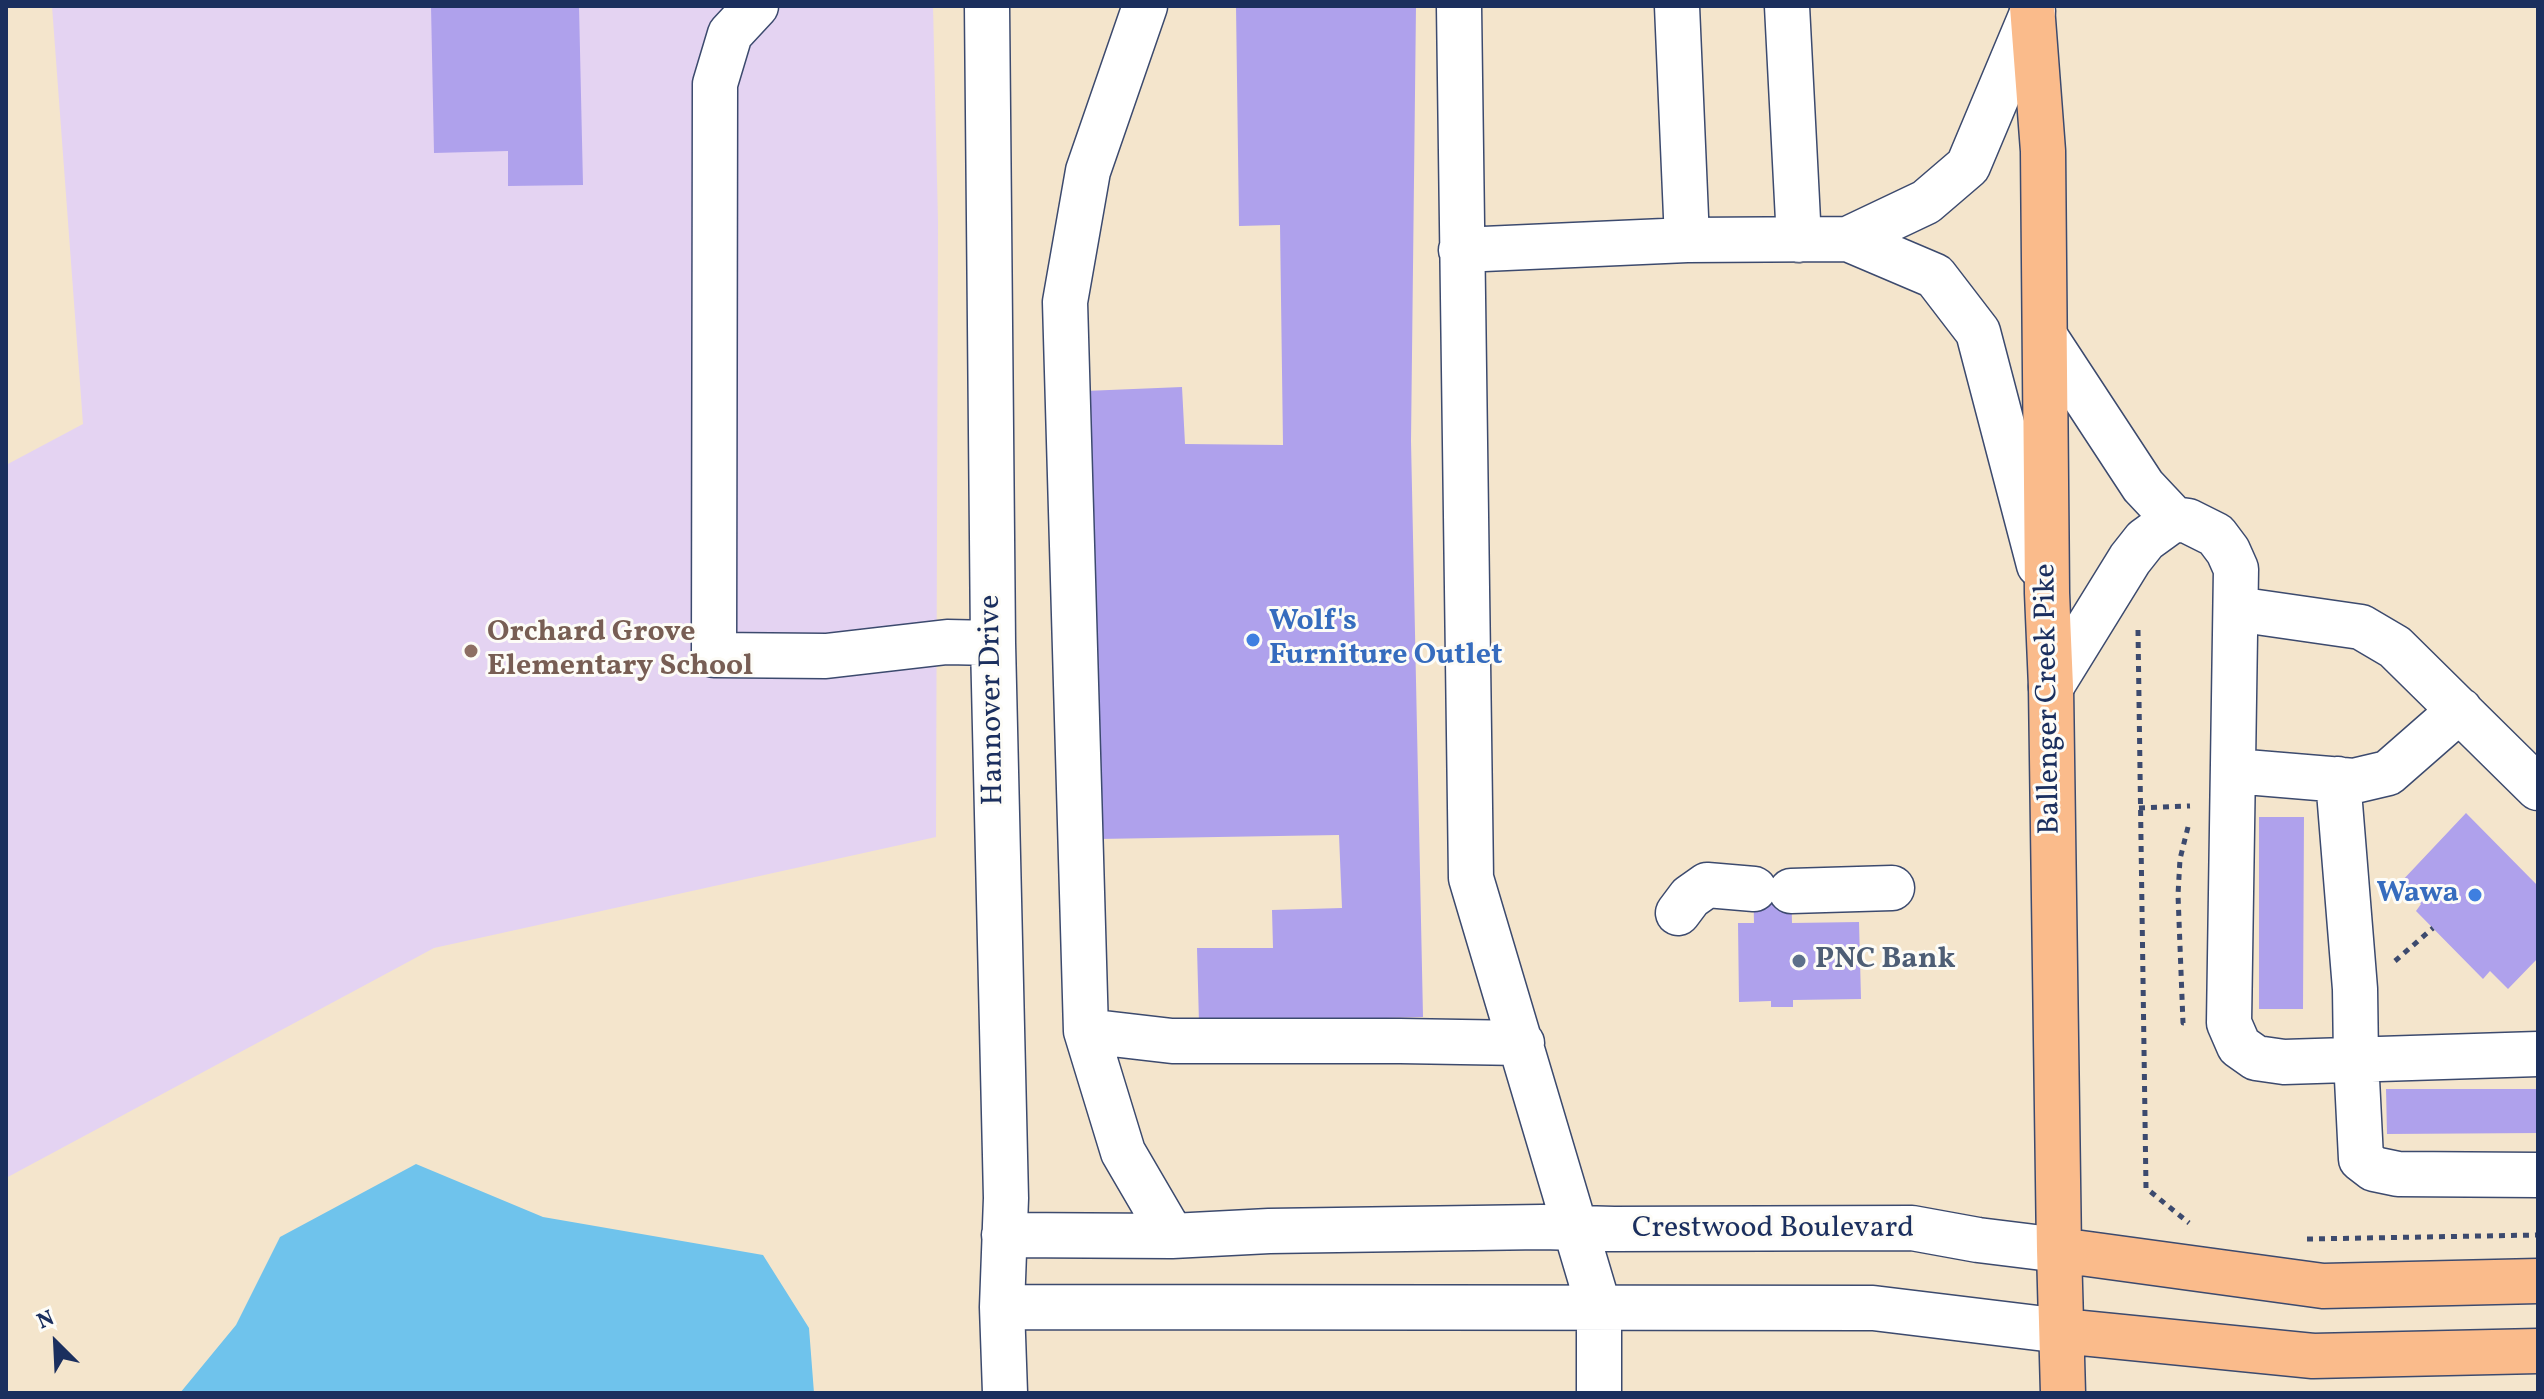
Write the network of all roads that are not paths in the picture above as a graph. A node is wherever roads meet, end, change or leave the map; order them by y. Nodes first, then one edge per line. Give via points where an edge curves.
1 (756, 6) edge
2 (987, 6) edge
3 (1145, 6) edge
4 (1459, 6) edge
5 (1677, 6) edge
6 (1787, 6) edge
7 (2033, 9) edge
8 (1848, 239) junction
9 (1687, 240) junction
10 (1799, 240) junction
11 (1461, 250) junction
12 (2046, 338) junction
13 (2174, 519) junction
14 (2047, 593) junction
15 (2236, 609) junction
16 (993, 643) junction
17 (2051, 687) junction
18 (2460, 710) junction
19 (2234, 771) junction
20 (2338, 779) junction
21 (2538, 788) edge
22 (1892, 888) dead end
23 (1678, 913) dead end
24 (1086, 1031) junction
25 (1522, 1043) junction
26 (2538, 1054) edge
27 (2356, 1059) junction
28 (2538, 1175) edge
29 (1575, 1229) junction
30 (1004, 1235) junction
31 (1172, 1236) junction
32 (2059, 1250) junction
33 (2538, 1281) edge
34 (1002, 1307) junction
35 (1599, 1308) junction
36 (2062, 1331) junction
37 (2538, 1351) edge
38 (1005, 1393) edge
39 (1599, 1393) edge
40 (2063, 1393) edge

1 - 16 street via 730,34 715,84 714,655 826,656 947,642
2 - 16 street, Hannover Drive
3 - 24 street via 1088,171 1065,302
4 - 11 street
5 - 9 street
6 - 10 street
7 - 8 street via 1968,166 1926,202
7 - 12 main road, Ballenger Creek Pike via 2043,151
8 - 10 street
8 - 14 street via 1935,276 1978,332
9 - 10 street
9 - 11 street
11 - 25 street via 1471,878
12 - 13 street via 2143,486
12 - 14 main road, Ballenger Creek Pike
13 - 15 street via 2216,535 2228,551 2236,569
13 - 17 street via 2130,559
14 - 17 main road, Ballenger Creek Pike
15 - 18 street via 2361,627 2395,647
15 - 19 street
16 - 30 street, Hannover Drive
17 - 32 main road, Ballenger Creek Pike
18 - 20 street via 2388,773
18 - 21 street
19 - 20 street
19 - 27 street via 2229,1023 2239,1046 2256,1058
20 - 27 street
22 - 23 street via 1707,885
24 - 25 street via 1172,1041
24 - 31 street via 1123,1152
25 - 29 street
26 - 27 street
27 - 28 street via 2361,1159 2374,1169 2398,1174
29 - 31 street, Crestwood Boulevard
29 - 32 street, Crestwood Boulevard via 1912,1228
29 - 35 street
30 - 31 street, Crestwood Boulevard
30 - 34 street, Hannover Drive
32 - 33 main road, Crestwood Boulevard via 2323,1286
32 - 36 main road, Ballenger Creek Pike
34 - 35 street
34 - 38 street, Hannover Drive
35 - 36 street via 1873,1308
35 - 39 street
36 - 37 main road via 2313,1356
36 - 40 main road, Ballenger Creek Pike

